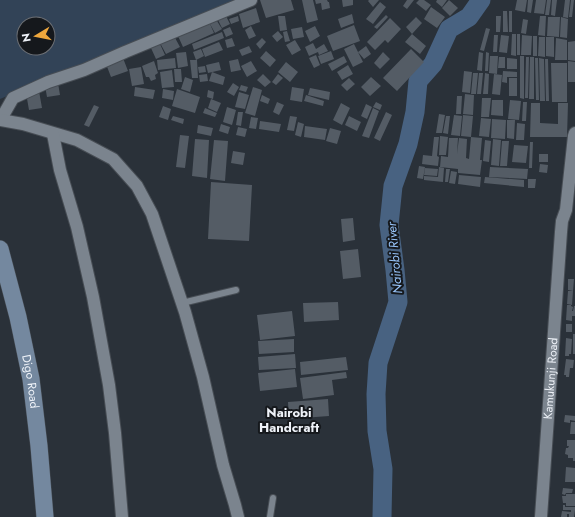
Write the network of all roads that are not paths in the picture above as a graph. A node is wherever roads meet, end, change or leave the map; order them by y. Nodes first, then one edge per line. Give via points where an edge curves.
1 (251, 0) edge
2 (0, 120) edge
3 (575, 133) edge
4 (53, 134) junction
5 (571, 210) edge
6 (0, 249) edge
7 (236, 290) dead end
8 (182, 303) junction
9 (273, 498) dead end
10 (44, 517) edge
11 (122, 517) edge
12 (238, 517) edge
13 (270, 517) edge
14 (541, 517) edge

1 - 2 street via 13,98
2 - 4 street via 23,124
3 - 5 street, Kamukunji Road
4 - 8 street via 77,140 113,159 137,186 152,214
4 - 11 street via 93,297 108,377
5 - 14 street, Kamukunji Road via 562,221 560,232
6 - 10 main road, Digo Road via 31,378
7 - 8 lane
8 - 12 street
9 - 13 lane

